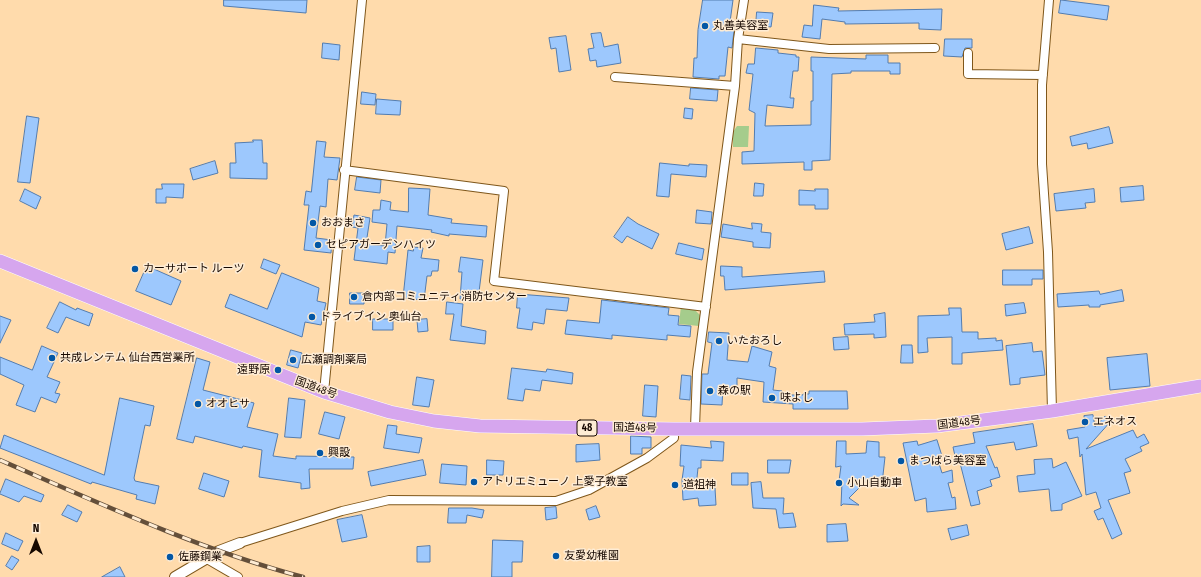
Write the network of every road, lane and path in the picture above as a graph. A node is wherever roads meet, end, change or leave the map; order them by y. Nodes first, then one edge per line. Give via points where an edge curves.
1 (362, 0) edge
2 (744, 0) edge
3 (1049, 0) edge
4 (738, 39) junction
5 (935, 48) dead end
6 (968, 53) dead end
7 (1043, 75) junction
8 (615, 77) dead end
9 (735, 86) junction
10 (344, 170) junction
11 (0, 261) edge
12 (706, 307) junction
13 (1201, 386) edge
14 (324, 392) junction
15 (1052, 411) junction
16 (695, 428) junction
17 (674, 429) junction
18 (240, 543) joint
19 (207, 559) junction
20 (175, 577) edge
21 (238, 577) edge

1 - 10 street
2 - 4 street
3 - 7 street
4 - 5 street via 829,49
4 - 9 street
6 - 7 street via 968,74
7 - 15 street via 1042,164 1048,252
8 - 9 street
9 - 12 street
10 - 12 street via 504,191 494,281
10 - 14 street
11 - 14 highway, 国道48号 / 48
12 - 16 street via 697,372
13 - 15 highway, 国道48号 / 48
14 - 17 highway, 国道48号 / 48 via 390,412 434,421 480,426
15 - 16 highway, 国道48号 / 48 via 937,426 862,429
16 - 17 highway, 国道48号 / 48
17 - 18 street via 674,438 647,458 589,490 556,501 389,500 348,509
18 - 19 street
19 - 20 street
19 - 21 street

